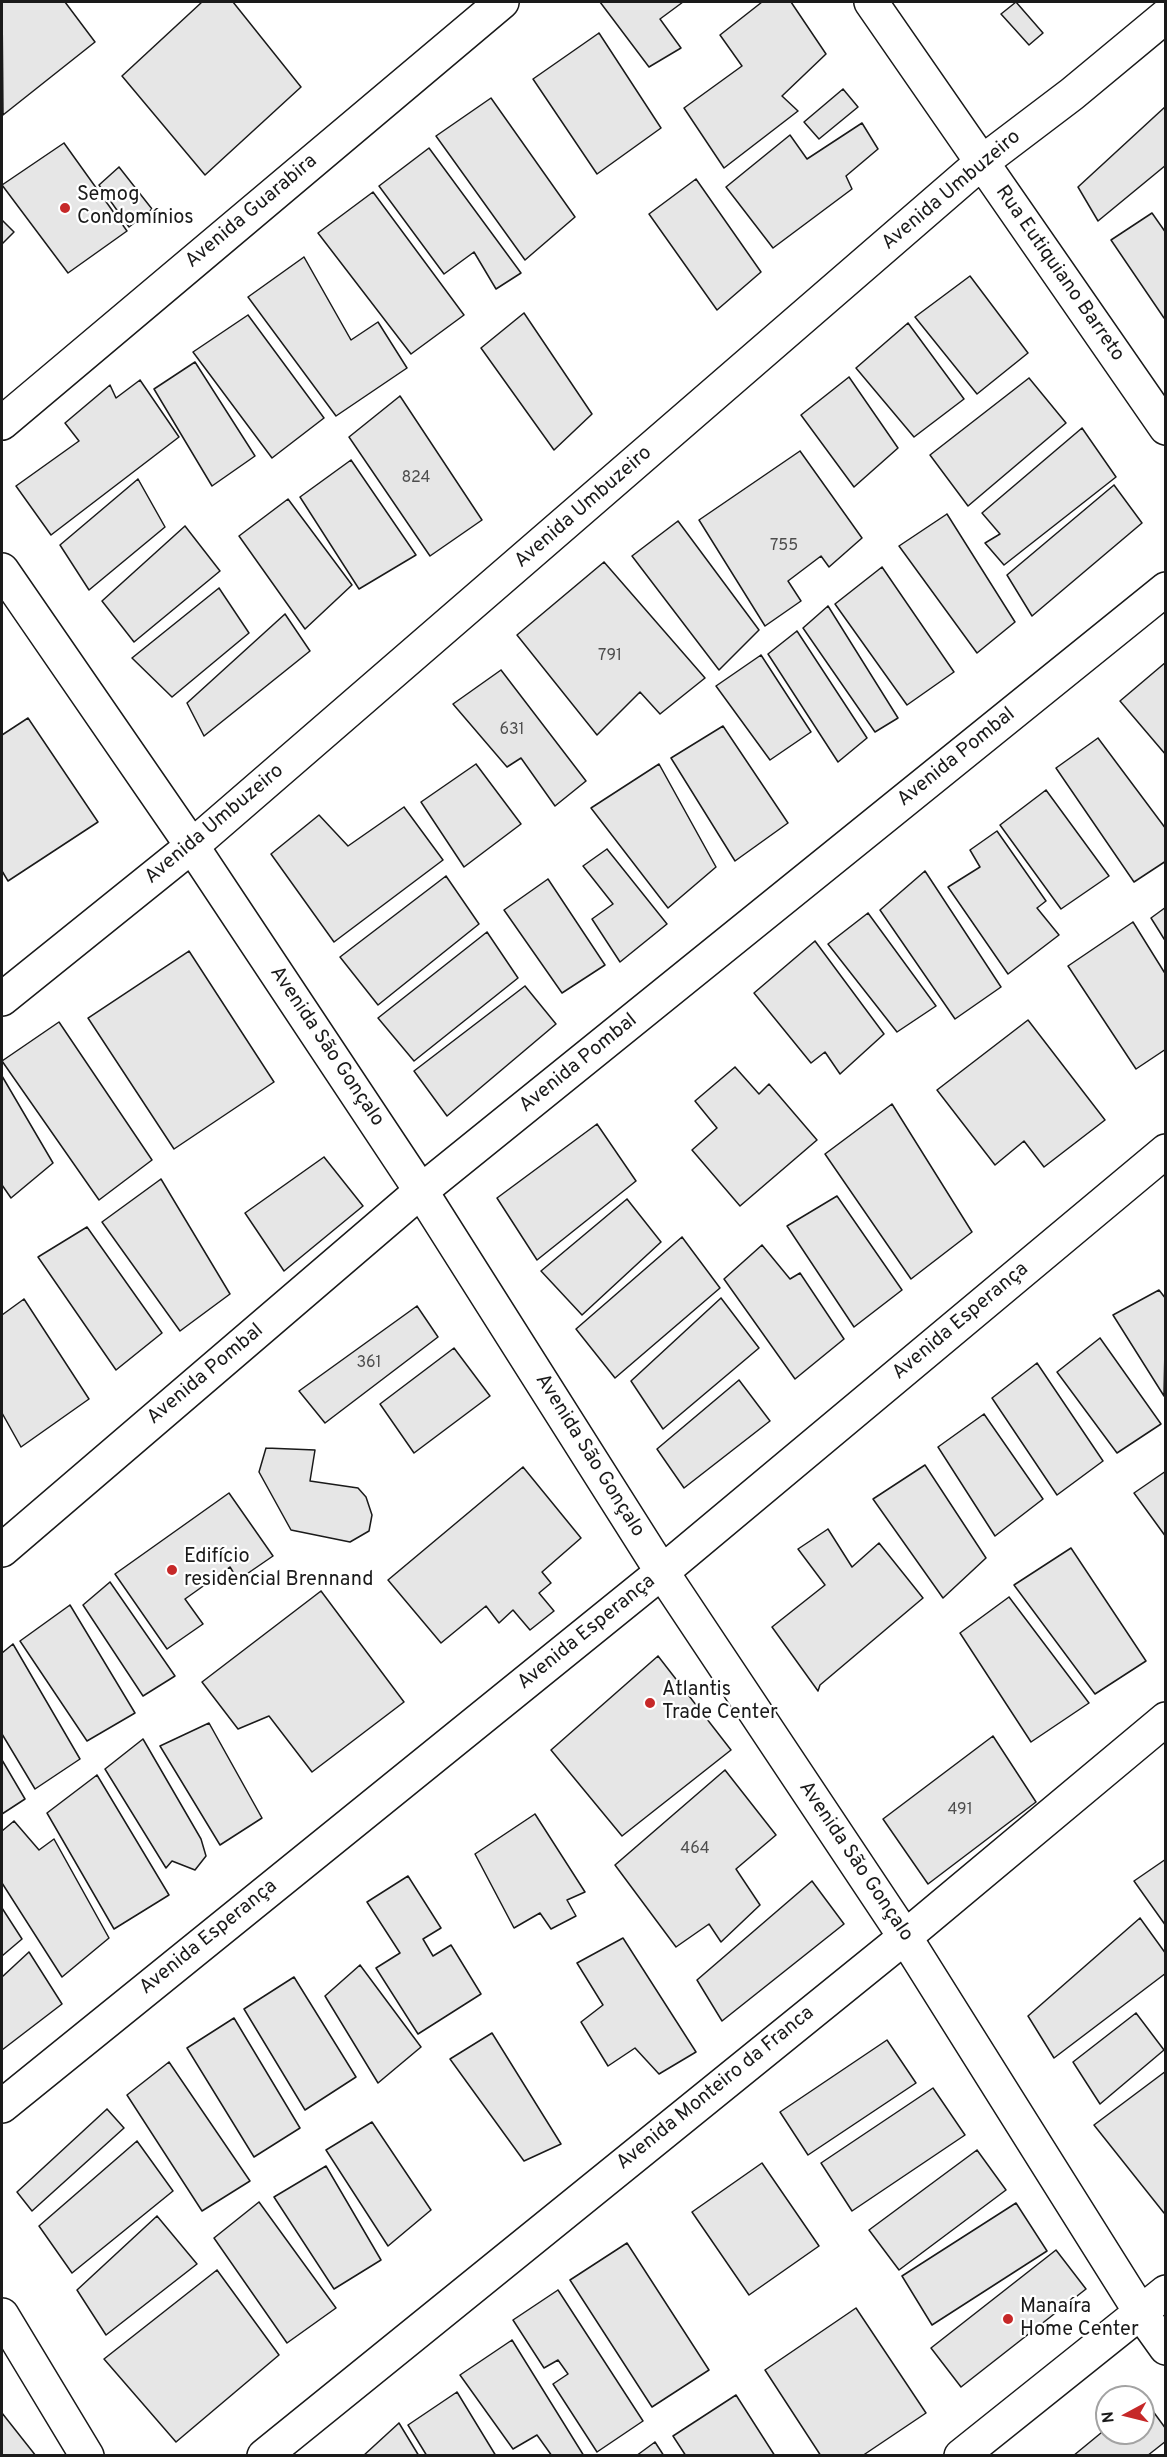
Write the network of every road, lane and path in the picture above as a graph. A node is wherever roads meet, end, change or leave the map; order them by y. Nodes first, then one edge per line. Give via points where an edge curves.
1 (502, 2) edge
2 (871, 2) edge
3 (1166, 16) edge
4 (981, 163) junction
5 (2, 423) edge
6 (1166, 428) edge
7 (2, 570) edge
8 (1166, 589) edge
9 (192, 846) junction
10 (2, 999) edge
11 (1166, 1151) edge
12 (421, 1191) junction
13 (2, 1550) edge
14 (662, 1572) junction
15 (1166, 1719) edge
16 (905, 1937) junction
17 (2, 2106) edge
18 (1166, 2292) edge
19 (1141, 2313) junction
20 (2, 2315) edge
21 (1166, 2348) edge
22 (87, 2456) edge
23 (264, 2456) edge
24 (961, 2456) edge

1 - 5 street, Avenida Guarabira
2 - 4 street, Rua Eutiquiano Barreto
3 - 4 street, Avenida Umbuzeiro
4 - 6 street, Rua Eutiquiano Barreto
4 - 9 street, Avenida Umbuzeiro
7 - 9 street, Avenida São Gonçalo
8 - 12 street, Avenida Pombal
9 - 10 street, Avenida Umbuzeiro
9 - 12 street, Avenida São Gonçalo
11 - 14 street, Avenida Esperança
12 - 13 street, Avenida Pombal
12 - 14 street, Avenida São Gonçalo
14 - 16 street, Avenida São Gonçalo
14 - 17 street, Avenida Esperança
15 - 16 street, Avenida Monteiro da Franca
16 - 19 street, Avenida São Gonçalo
16 - 23 street, Avenida Monteiro da Franca
18 - 19 street
19 - 21 street, Avenida São Gonçalo
19 - 24 street
20 - 22 street

